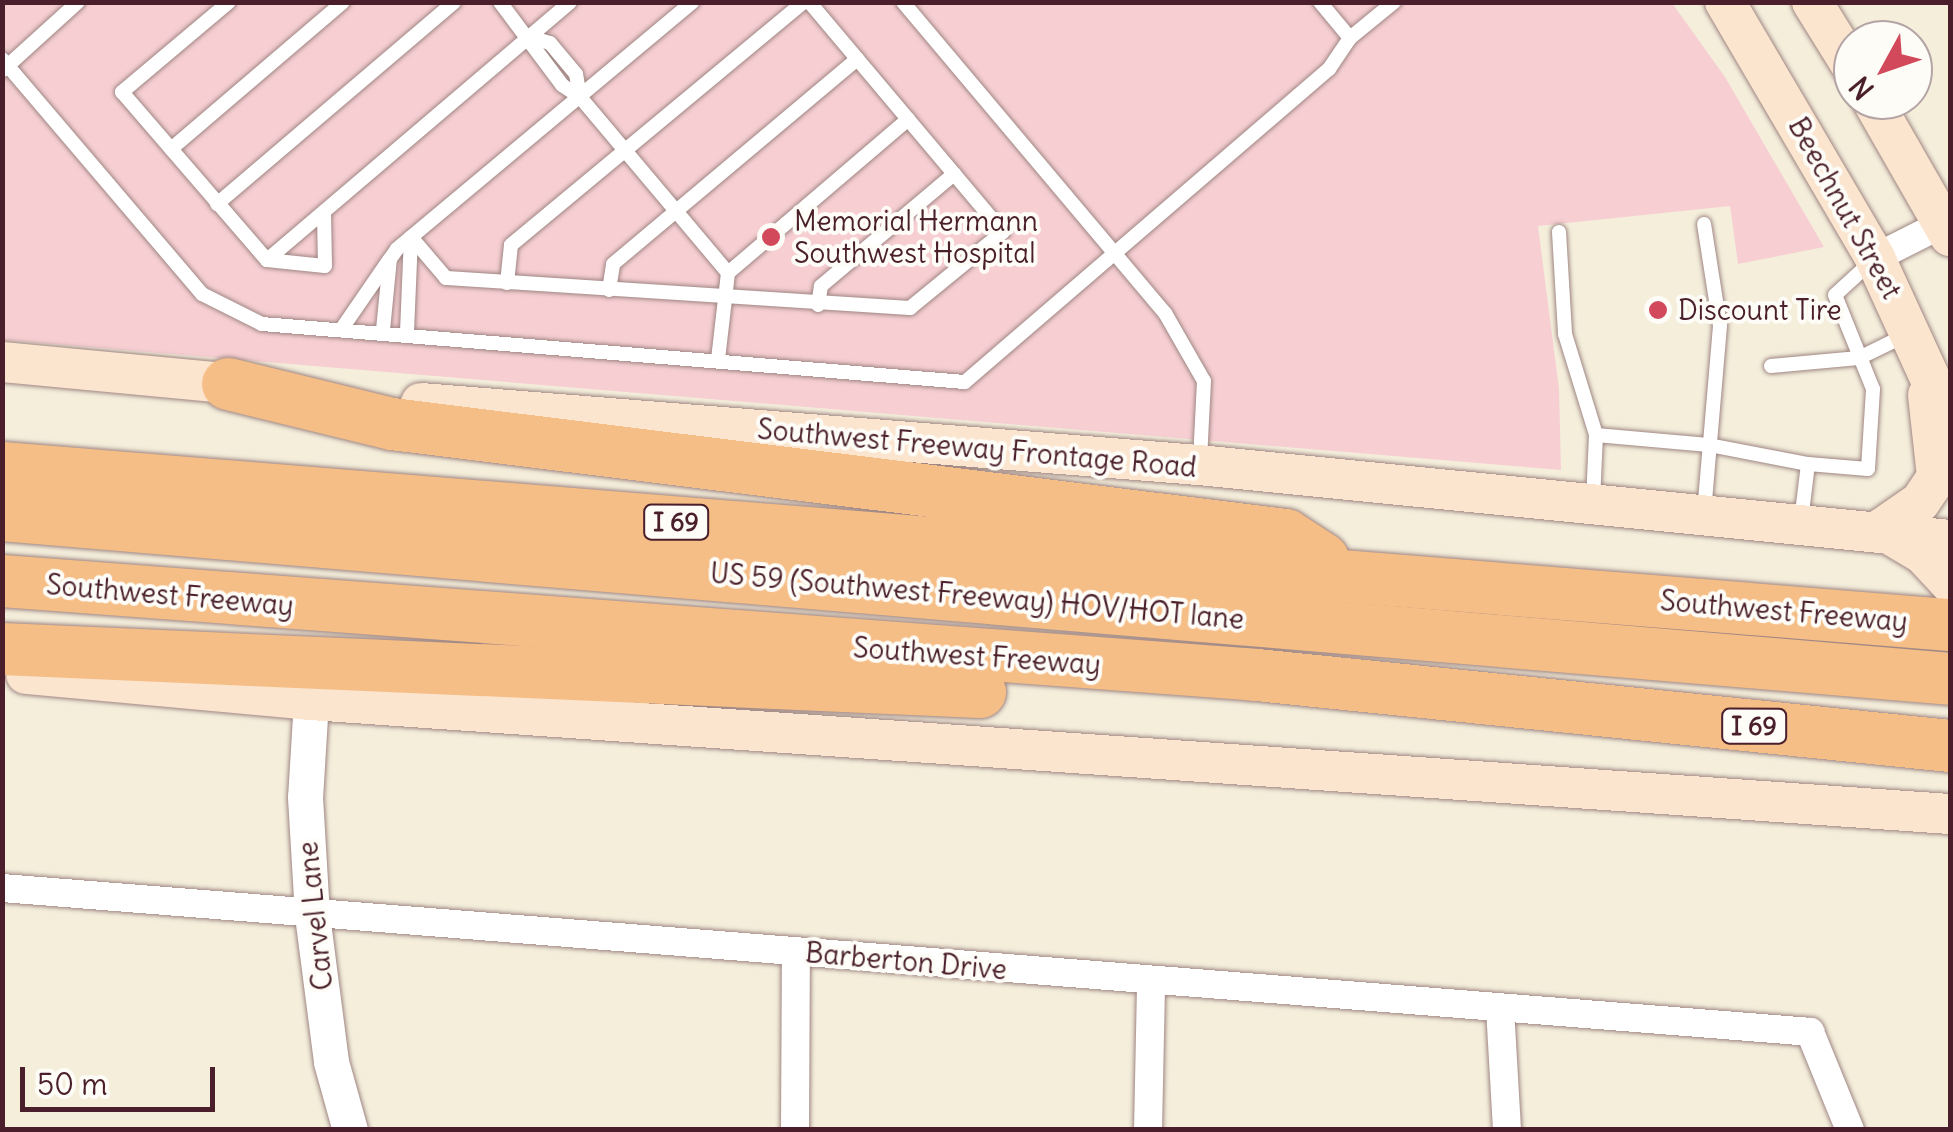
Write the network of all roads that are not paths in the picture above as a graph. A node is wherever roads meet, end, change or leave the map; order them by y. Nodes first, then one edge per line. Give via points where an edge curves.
1 (78, 2) edge
2 (229, 2) edge
3 (343, 2) edge
4 (454, 2) edge
5 (500, 2) edge
6 (570, 2) edge
7 (692, 2) edge
8 (807, 2) edge
9 (903, 2) edge
10 (1320, 2) edge
11 (1394, 2) edge
12 (1725, 2) edge
13 (1812, 2) edge
14 (1833, 36) edge
15 (530, 37) junction
16 (1350, 38) junction
17 (856, 59) junction
18 (4, 65) edge
19 (580, 96) junction
20 (908, 119) junction
21 (1884, 120) edge
22 (171, 150) junction
23 (626, 152) junction
24 (954, 174) junction
25 (218, 204) junction
26 (324, 212) junction
27 (677, 212) junction
28 (1704, 224) dead end
29 (1948, 227) edge
30 (1559, 232) dead end
31 (411, 237) junction
32 (1114, 249) junction
33 (1874, 258) junction
34 (390, 259) junction
35 (266, 260) junction
36 (728, 273) junction
37 (507, 283) junction
38 (609, 290) junction
39 (724, 298) junction
40 (818, 305) junction
41 (344, 327) junction
42 (383, 330) junction
43 (408, 332) junction
44 (1911, 332) junction
45 (1859, 358) junction
46 (718, 360) junction
47 (2, 362) edge
48 (1771, 366) dead end
49 (228, 384) junction
50 (1950, 422) edge
51 (1596, 434) junction
52 (1709, 445) junction
53 (1808, 464) junction
54 (1200, 465) junction
55 (2, 468) edge
56 (1593, 503) junction
57 (1704, 512) junction
58 (2, 514) edge
59 (1801, 522) junction
60 (1881, 529) junction
61 (1950, 540) edge
62 (1350, 576) junction
63 (2, 581) edge
64 (1950, 583) edge
65 (1950, 625) edge
66 (2, 649) edge
67 (2, 672) edge
68 (1257, 675) junction
69 (1950, 679) edge
70 (311, 700) junction
71 (1934, 744) edge
72 (1950, 814) edge
73 (2, 888) edge
74 (312, 915) junction
75 (796, 952) junction
76 (1150, 981) junction
77 (1500, 1008) junction
78 (350, 1130) edge
79 (795, 1130) edge
80 (1148, 1130) edge
81 (1507, 1130) edge
82 (1850, 1130) edge

1 - 18 lane
2 - 22 lane via 122,92
3 - 22 lane
4 - 25 lane
5 - 15 lane
6 - 15 lane
7 - 19 lane
8 - 17 lane
8 - 23 lane
9 - 32 lane
10 - 16 lane
11 - 16 lane
12 - 33 main road, Beechnut Street
13 - 14 main road
15 - 19 lane via 543,62
15 - 26 lane
16 - 32 lane via 1329,70
17 - 20 lane
17 - 27 lane
18 - 41 lane via 202,294 262,324
19 - 23 lane
19 - 31 lane
20 - 24 lane
20 - 36 lane
21 - 29 main road
22 - 25 lane
23 - 27 lane
23 - 37 lane via 510,245
24 - 40 lane via 820,286
24 - 40 lane via 1003,232 910,308
25 - 35 lane
26 - 35 lane
26 - 35 lane via 325,266
27 - 36 lane
27 - 38 lane via 614,264
28 - 52 lane via 1720,326
29 - 33 street
30 - 51 lane via 1565,334
31 - 34 lane
31 - 37 lane via 446,278
31 - 43 lane
32 - 46 lane via 965,382
32 - 54 lane via 1165,313 1204,381
33 - 44 main road, Beechnut Street
33 - 45 lane via 1835,295
34 - 41 lane
34 - 42 lane
36 - 39 lane
37 - 38 lane
38 - 39 lane
39 - 40 lane
39 - 46 lane
41 - 42 lane
42 - 43 lane
43 - 46 lane
44 - 45 lane
44 - 50 main road, Beechnut Street
44 - 60 main road via 1935,420 1937,478 1920,502
45 - 48 lane
45 - 53 lane via 1873,388 1868,469
47 - 49 main road, Southwest Freeway Frontage Road
49 - 54 main road, Southwest Freeway Frontage Road
49 - 62 highway via 392,424 1286,536
51 - 52 lane
51 - 56 lane
52 - 53 lane
52 - 57 lane
53 - 59 lane
54 - 56 main road, Southwest Freeway Frontage Road
55 - 62 highway, Southwest Freeway / I 69
56 - 57 main road, Southwest Freeway Frontage Road
57 - 59 main road, Southwest Freeway Frontage Road
58 - 69 highway, US 59 (Southwest Freeway) HOV/HOT lane
59 - 60 main road, Southwest Freeway Frontage Road
60 - 61 main road, Southwest Freeway Frontage Road
60 - 64 main road via 1923,554
62 - 65 highway, Southwest Freeway / I 69
63 - 68 highway, Southwest Freeway / I 69
66 - 68 highway via 1180,702
67 - 70 main road
68 - 71 highway, Southwest Freeway / I 69
70 - 72 main road
70 - 74 street, Carvel Lane via 304,798
73 - 74 street, Barberton Drive
74 - 75 street, Barberton Drive
74 - 78 street, Carvel Lane via 331,1062
75 - 76 street, Barberton Drive
75 - 79 street
76 - 77 street, Barberton Drive
76 - 80 street
77 - 81 street
77 - 82 street, Barberton Drive via 1810,1032

